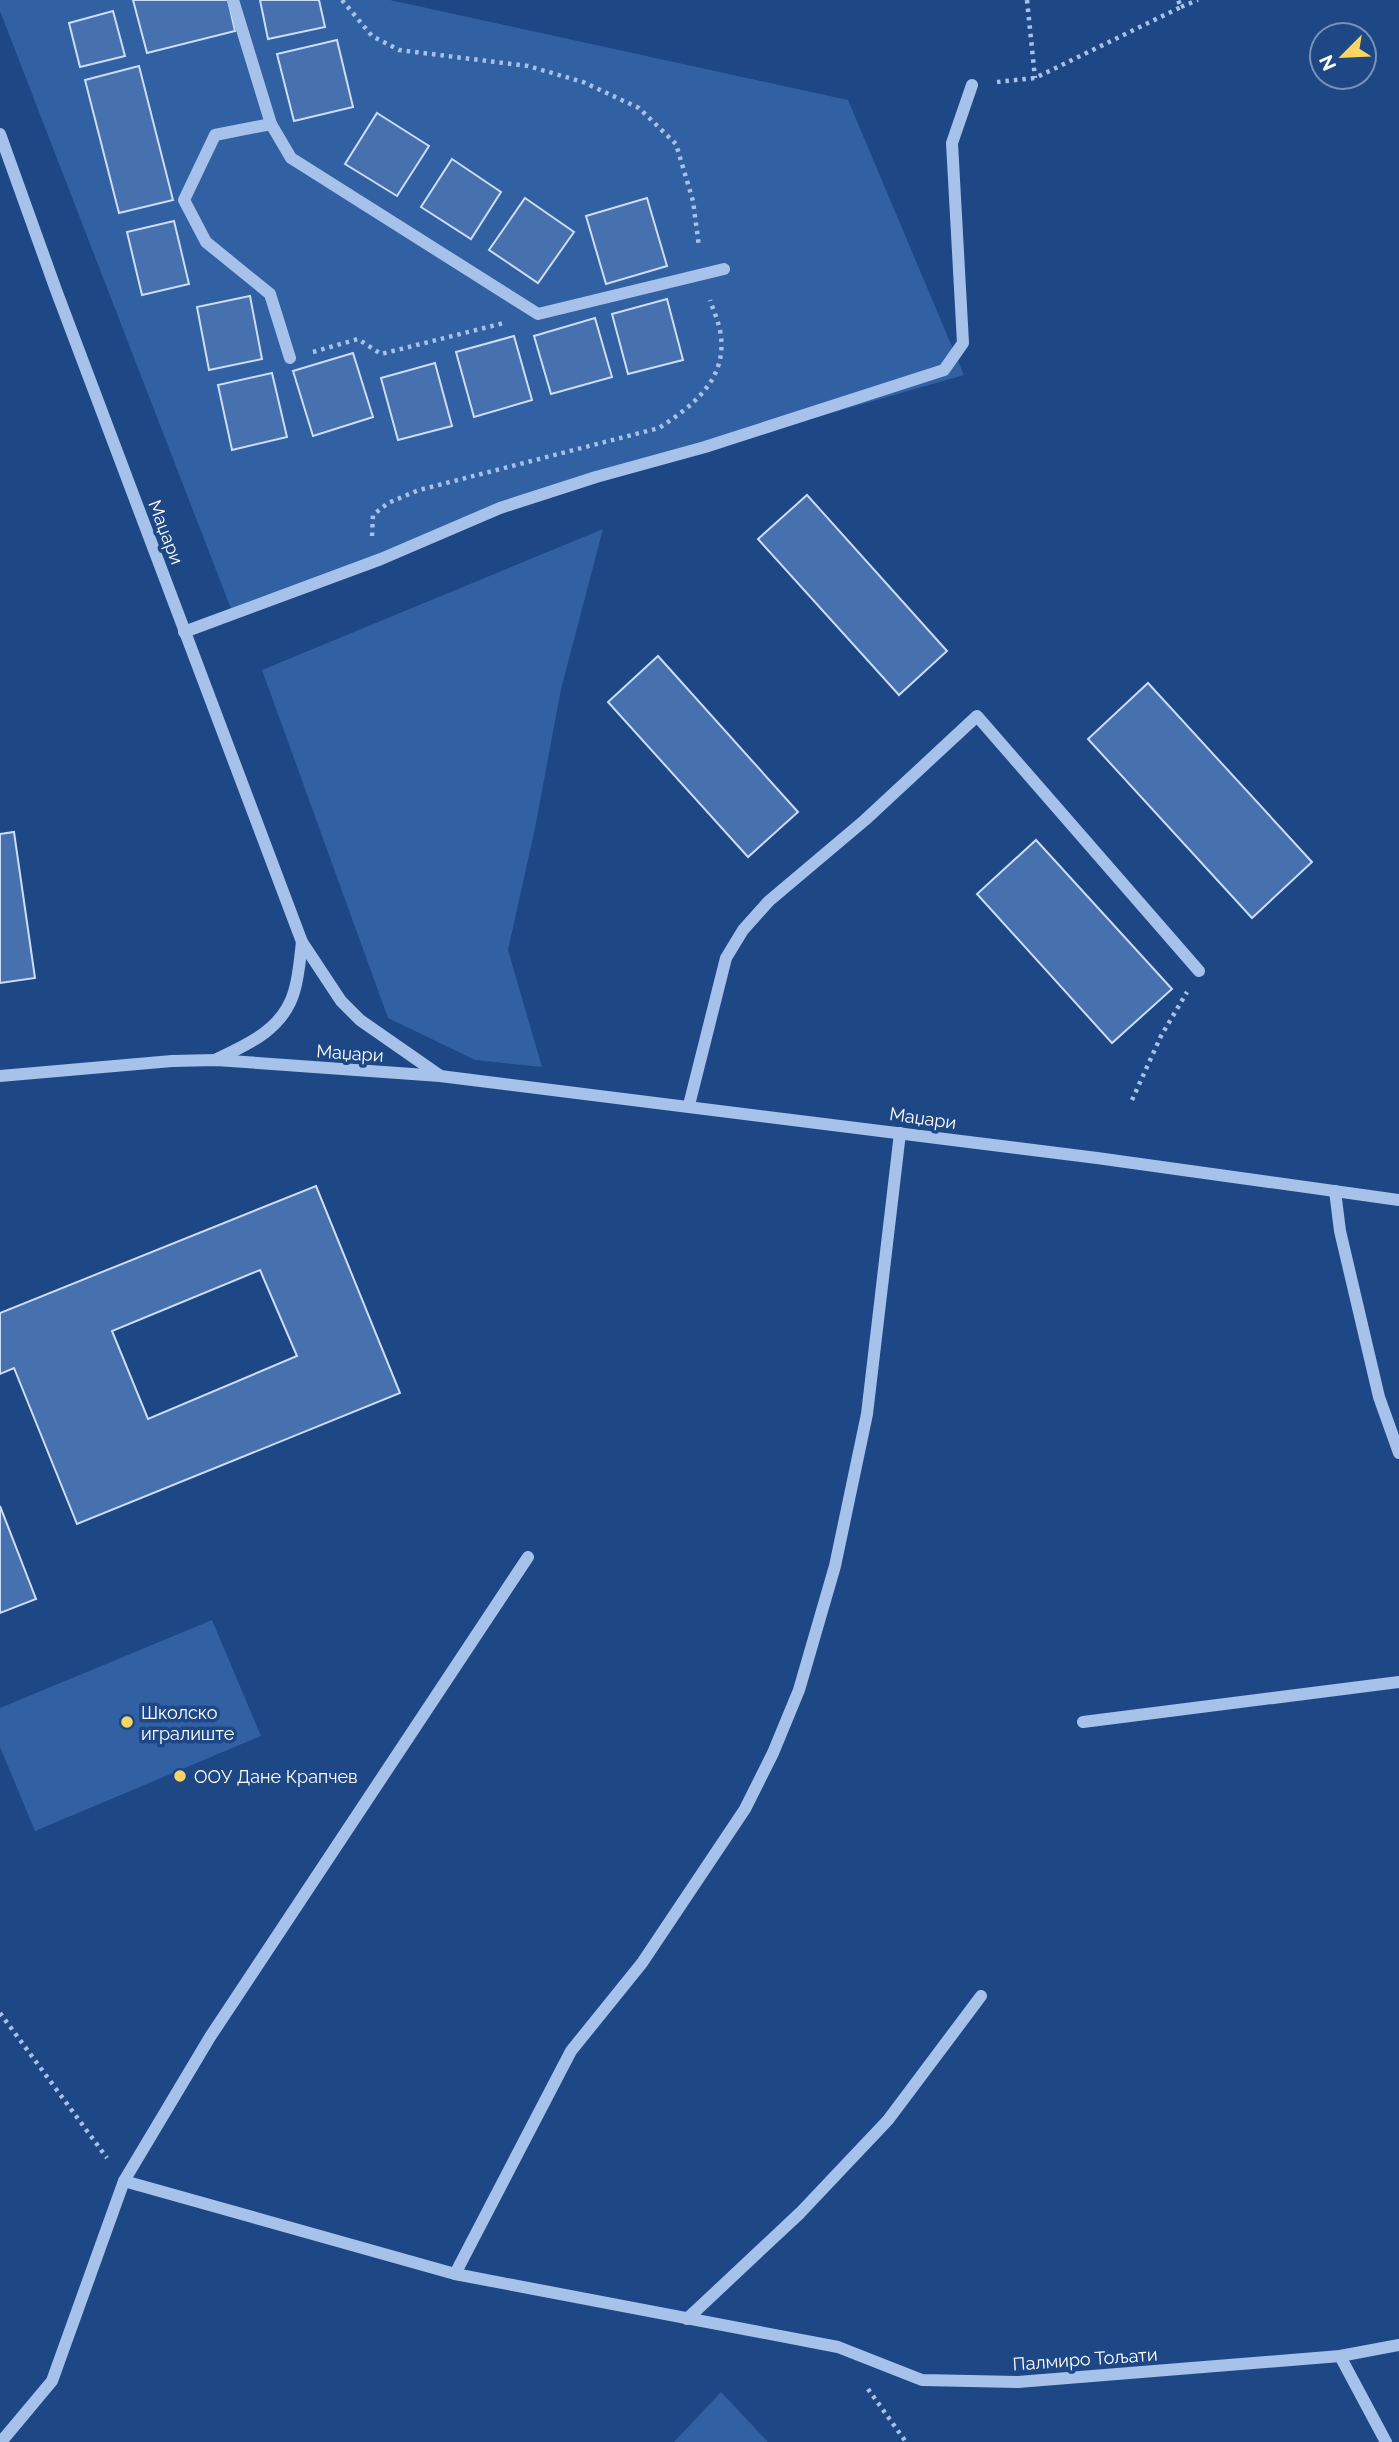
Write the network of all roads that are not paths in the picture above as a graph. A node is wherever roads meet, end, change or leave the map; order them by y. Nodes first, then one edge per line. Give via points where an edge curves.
1 (233, 0) edge
2 (972, 85) road end
3 (271, 124) junction
4 (0, 134) edge
5 (724, 269) dead end
6 (290, 358) road end
7 (184, 632) junction
8 (302, 942) junction
9 (1199, 971) road end
10 (216, 1060) junction
11 (0, 1076) edge
12 (440, 1076) junction
13 (689, 1105) junction
14 (900, 1133) junction
15 (1335, 1191) junction
16 (1399, 1200) edge
17 (1399, 1453) edge
18 (528, 1557) dead end
19 (1399, 1682) edge
20 (1083, 1722) dead end
21 (981, 1996) dead end
22 (124, 2181) junction
23 (455, 2274) junction
24 (687, 2319) junction
25 (1399, 2345) edge
26 (1340, 2356) junction
27 (1, 2442) edge
28 (1386, 2442) edge

1 - 3 street
2 - 7 street via 952,144 963,343 944,370 500,508 380,559
3 - 5 street via 291,158 538,314
3 - 6 street via 215,135 184,200 206,242 270,294
4 - 7 street, Маџари
7 - 8 street, Маџари
8 - 10 street, Маџари via 294,992 283,1015 270,1031
8 - 12 street, Маџари via 359,1020
9 - 13 street via 978,716 769,901 743,930 726,958
10 - 11 street, Маџари
10 - 12 street, Маџари
12 - 13 street, Маџари
13 - 14 street, Маџари
14 - 15 street, Маџари
14 - 23 street via 867,1414 835,1566 799,1690 745,1810 642,1963 571,2051
15 - 16 street, Маџари
15 - 17 street via 1379,1397
18 - 22 street via 210,2037
19 - 20 street
21 - 24 street via 888,2120 800,2213
22 - 23 street, Палмиро Тољати
22 - 27 street via 52,2381
23 - 24 street, Палмиро Тољати
24 - 26 street, Палмиро Тољати via 838,2347 922,2380 1018,2382
25 - 26 street, Палмиро Тољати
26 - 28 street

